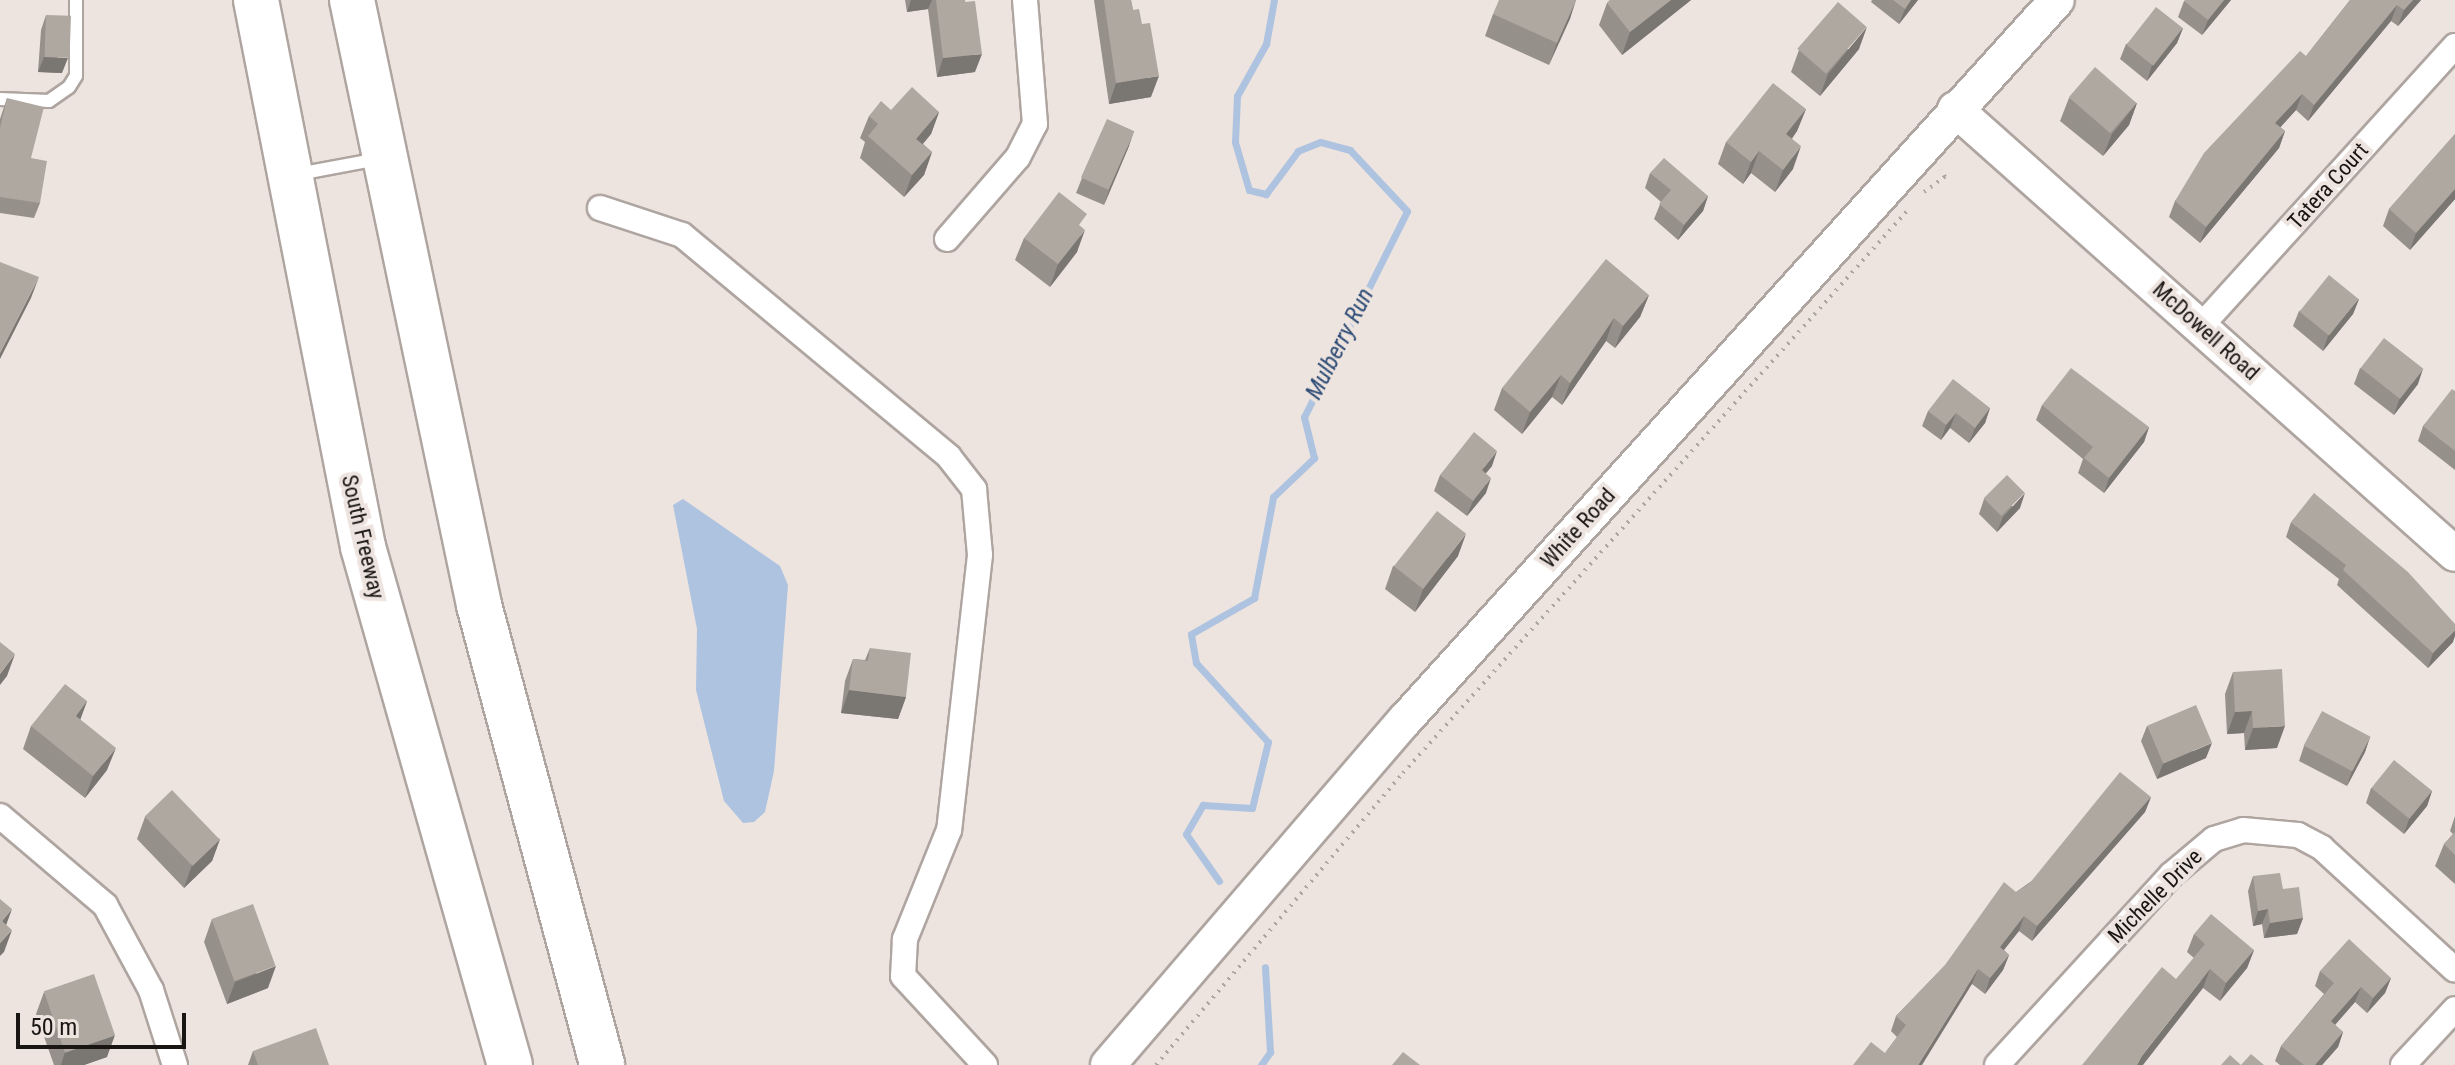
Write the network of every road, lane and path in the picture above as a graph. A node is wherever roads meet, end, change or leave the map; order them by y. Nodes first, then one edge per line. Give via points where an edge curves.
1 (76, 0) edge
2 (256, 0) edge
3 (352, 0) edge
4 (1025, 0) edge
5 (2057, 0) edge
6 (2455, 46) edge
7 (0, 99) edge
8 (1955, 109) junction
9 (1924, 144) junction
10 (382, 158) junction
11 (286, 177) junction
12 (600, 208) dead end
13 (947, 239) dead end
14 (2201, 326) junction
15 (2455, 554) edge
16 (0, 816) edge
17 (2455, 970) edge
18 (2455, 1009) edge
19 (175, 1065) edge
20 (510, 1065) edge
21 (602, 1065) edge
22 (985, 1065) edge
23 (1108, 1065) edge
24 (1156, 1065) edge
25 (1997, 1065) edge
26 (2403, 1065) edge

1 - 7 lane via 76,76 69,87 49,101
2 - 11 highway, South Freeway
3 - 10 highway
4 - 13 street via 1035,124 1018,157
5 - 8 street, White Road
6 - 14 street, Tatera Court
8 - 9 street, White Road
8 - 14 street, McDowell Road
9 - 23 street, White Road via 1405,720
9 - 24 path via 1945,177 1924,192 1707,442 1611,538
10 - 11 lane
10 - 21 highway via 479,605
11 - 20 highway, South Freeway via 363,547
12 - 22 street via 682,235 949,457 974,489 980,555 949,830 905,939 903,976
14 - 15 street, McDowell Road
16 - 19 street via 105,905 151,990
17 - 25 street, Michelle Drive via 2322,848 2298,835 2243,830 2214,839 2171,875
18 - 26 street

